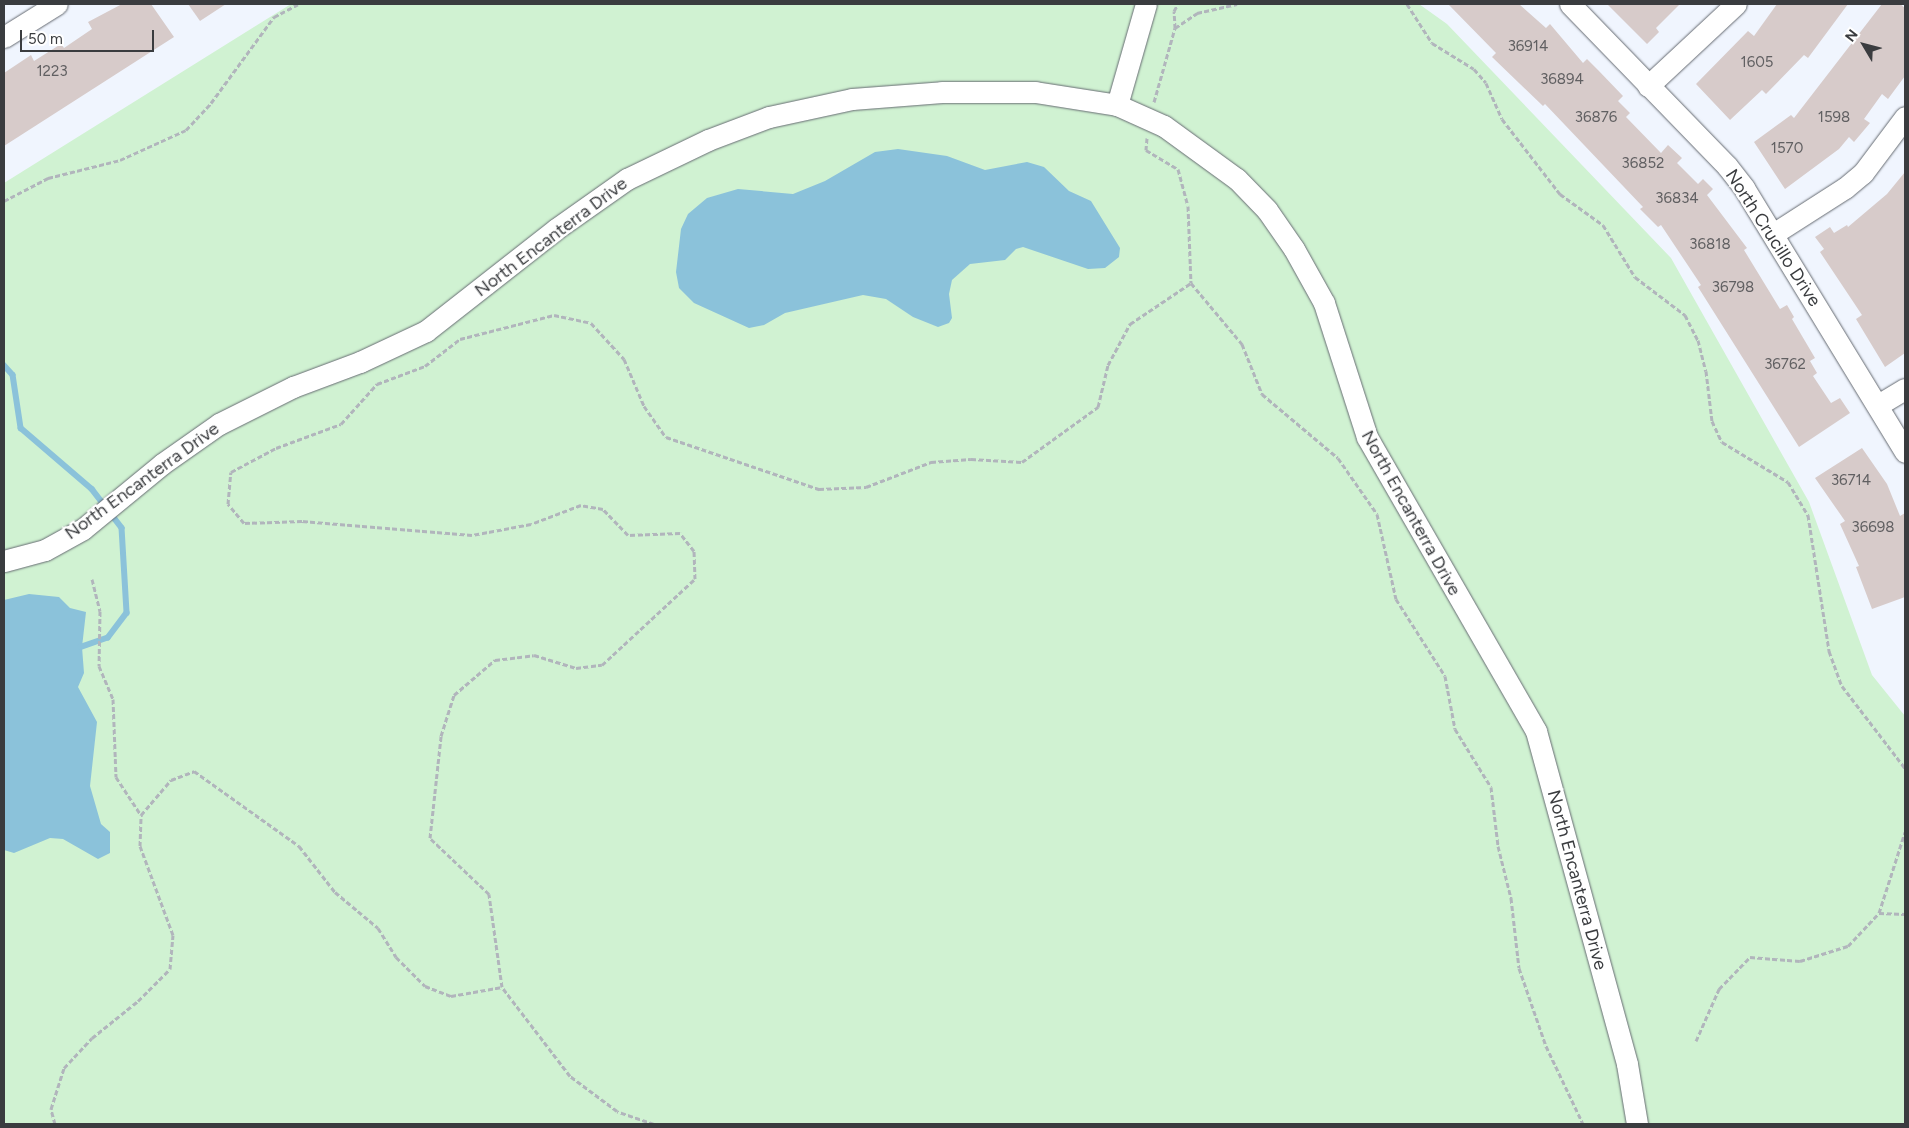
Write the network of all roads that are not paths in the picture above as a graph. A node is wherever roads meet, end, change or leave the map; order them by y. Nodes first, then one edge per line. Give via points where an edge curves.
1 (57, 4) edge
2 (1146, 4) edge
3 (1570, 4) edge
4 (1736, 4) edge
5 (4, 37) edge
6 (1648, 86) junction
7 (1117, 105) junction
8 (1905, 117) edge
9 (1773, 234) junction
10 (1905, 389) edge
11 (1878, 405) junction
12 (1905, 452) edge
13 (4, 561) edge
14 (1637, 1124) edge

1 - 5 street
2 - 7 street
3 - 6 street, North Crucillo Drive
4 - 6 street
6 - 9 street, North Crucillo Drive via 1727,166
7 - 13 street, North Encanterra Drive via 1035,92 942,92 852,99 769,117 708,140 627,179 556,229 426,331 293,387 219,424 83,529 45,550
7 - 14 street, North Encanterra Drive via 1149,119 1204,153 1237,179 1267,210 1294,249 1324,303 1367,437 1536,731 1627,1064
8 - 9 street via 1863,173
9 - 11 street, North Crucillo Drive
10 - 11 street
11 - 12 street, North Crucillo Drive

